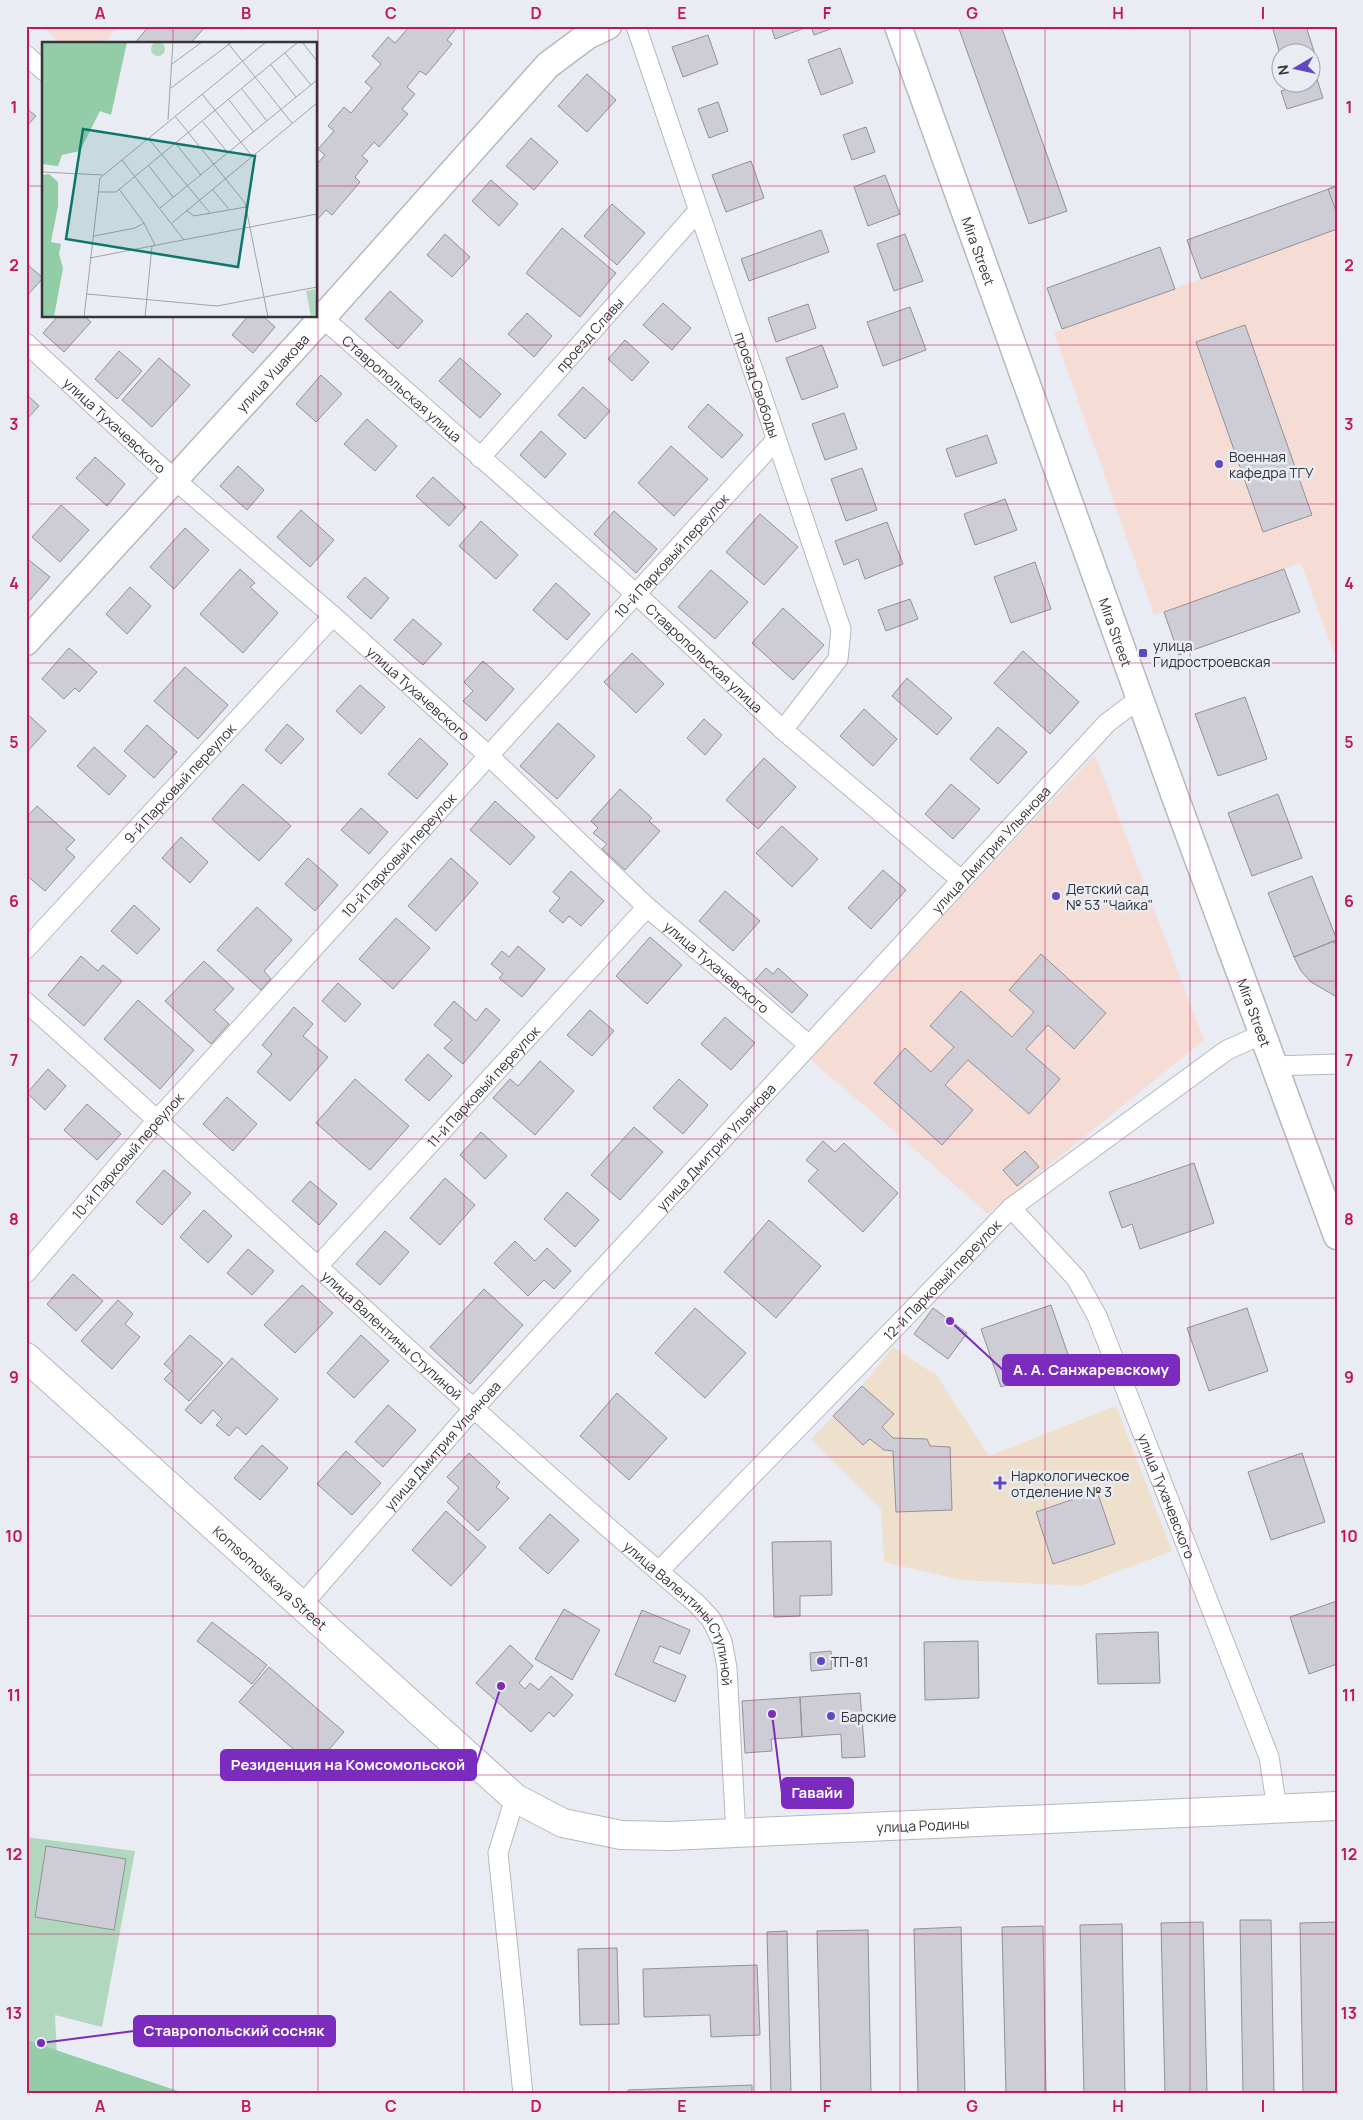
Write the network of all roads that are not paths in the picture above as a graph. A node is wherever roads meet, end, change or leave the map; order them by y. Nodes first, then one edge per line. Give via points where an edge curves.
1 (608, 26) edge
2 (636, 26) edge
3 (898, 26) edge
4 (26, 55) edge
5 (42, 68) edge
6 (698, 211) junction
7 (319, 315) edge
8 (316, 318) edge
9 (26, 342) edge
10 (776, 440) junction
11 (480, 458) junction
12 (174, 479) junction
13 (636, 594) junction
14 (333, 616) junction
15 (26, 642) edge
16 (1140, 698) junction
17 (783, 730) junction
18 (489, 756) junction
19 (961, 880) junction
20 (647, 907) junction
21 (26, 949) edge
22 (26, 1002) edge
23 (1263, 1034) junction
24 (810, 1045) junction
25 (1337, 1064) edge
26 (1274, 1066) junction
27 (158, 1119) junction
28 (1011, 1208) junction
29 (1337, 1236) edge
30 (318, 1266) junction
31 (26, 1273) edge
32 (26, 1357) edge
33 (474, 1408) junction
34 (658, 1572) junction
35 (301, 1606) junction
36 (515, 1798) junction
37 (1337, 1806) edge
38 (1277, 1809) junction
39 (736, 1834) junction
40 (523, 2094) edge

1 - 7 main road, улица Ушакова via 587,36 548,65
2 - 6 street, проезд Свободы
3 - 16 main road, Mira Street
4 - 5 street
6 - 10 street, проезд Свободы
6 - 11 street, проезд Славы
7 - 11 street, Ставропольская улица
8 - 12 main road, улица Ушакова
9 - 12 street, улица Тухачевского
10 - 13 street, 10-й Парковый переулок
10 - 17 street, проезд Свободы via 841,628 838,659
11 - 13 street, Ставропольская улица
12 - 14 street, улица Тухачевского
12 - 15 main road, улица Ушакова
13 - 17 street, Ставропольская улица
13 - 18 street, 10-й Парковый переулок
14 - 18 street, улица Тухачевского
14 - 21 street, 9-й Парковый переулок
16 - 19 street, улица Дмитрия Ульянова via 1106,723
16 - 23 main road, Mira Street
17 - 19 street, Ставропольская улица
18 - 20 street, улица Тухачевского
18 - 27 street, 10-й Парковый переулок
19 - 24 street, улица Дмитрия Ульянова
20 - 24 street, улица Тухачевского
20 - 30 street, 11-й Парковый переулок
22 - 27 street, улица Валентины Ступиной
23 - 26 main road, Mira Street
23 - 28 street, 12-й Парковый переулок via 1227,1050
24 - 33 street, улица Дмитрия Ульянова
25 - 26 street
26 - 29 main road, Mira Street
27 - 30 street, улица Валентины Ступиной
27 - 31 street, 10-й Парковый переулок
28 - 34 street, 12-й Парковый переулок
28 - 38 street, улица Тухачевского via 1076,1278 1097,1316 1269,1757
30 - 33 street, улица Валентины Ступиной
32 - 35 main road, Komsomolskaya Street
33 - 34 street, улица Валентины Ступиной
33 - 35 street, улица Дмитрия Ульянова
34 - 39 street, улица Валентины Ступиной via 711,1619 722,1641 728,1668
35 - 36 main road, Komsomolskaya Street
36 - 39 main road, улица Родины via 563,1823 621,1835
36 - 40 street via 498,1852
37 - 38 main road, улица Родины
38 - 39 main road, улица Родины

